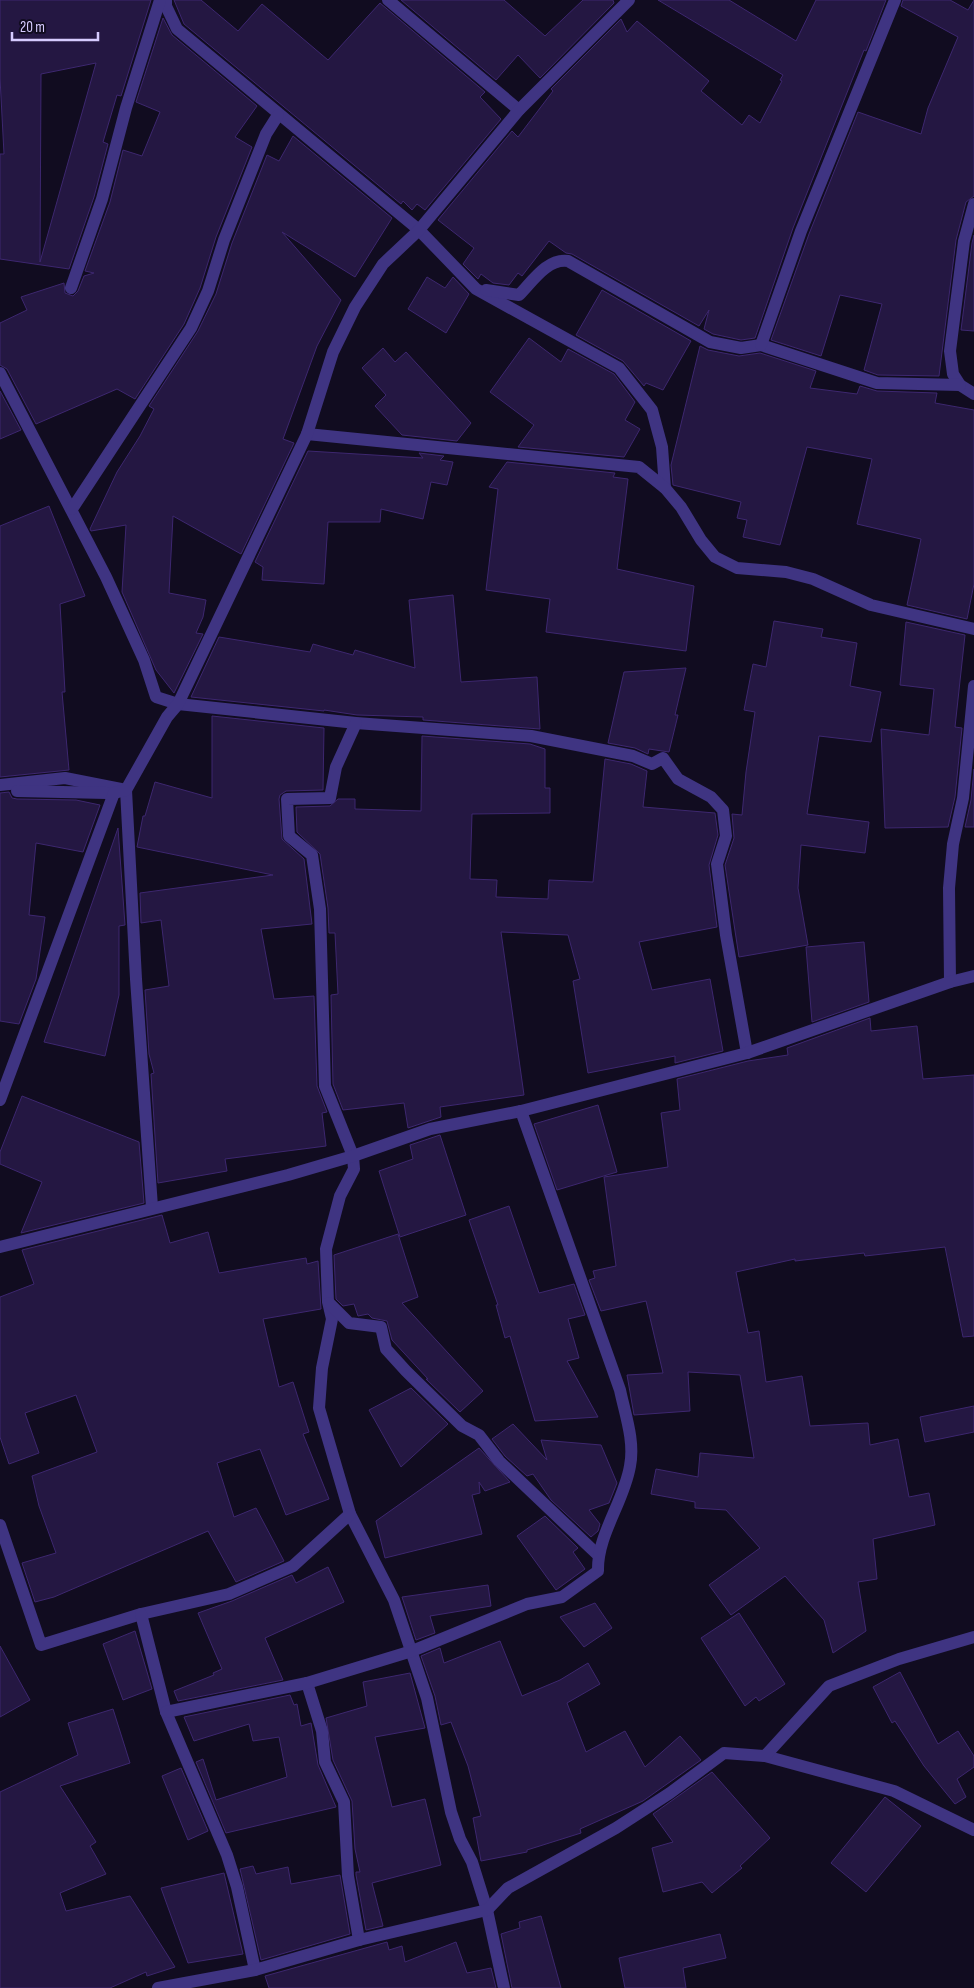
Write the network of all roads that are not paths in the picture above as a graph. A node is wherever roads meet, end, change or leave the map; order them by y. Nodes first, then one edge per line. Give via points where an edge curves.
1 (160, 0) edge
2 (166, 0) edge
3 (388, 0) edge
4 (629, 0) edge
5 (895, 0) edge
6 (519, 110) junction
7 (278, 115) junction
8 (974, 204) edge
9 (419, 230) junction
10 (71, 288) dead end
11 (476, 289) junction
12 (761, 345) junction
13 (0, 373) edge
14 (960, 385) junction
15 (974, 394) edge
16 (307, 434) junction
17 (665, 488) junction
18 (72, 509) junction
19 (974, 629) edge
20 (974, 686) edge
21 (178, 704) junction
22 (356, 724) junction
23 (0, 785) edge
24 (0, 791) edge
25 (120, 792) junction
26 (974, 976) edge
27 (950, 982) junction
28 (747, 1053) junction
29 (0, 1100) edge
30 (521, 1111) junction
31 (353, 1156) junction
32 (152, 1207) junction
33 (0, 1247) edge
34 (328, 1302) junction
35 (350, 1514) junction
36 (0, 1525) edge
37 (598, 1555) junction
38 (141, 1614) junction
39 (974, 1637) edge
40 (412, 1651) junction
41 (308, 1683) junction
42 (166, 1712) junction
43 (765, 1756) junction
44 (974, 1830) edge
45 (487, 1910) junction
46 (359, 1940) junction
47 (255, 1970) junction
48 (158, 1988) edge
49 (504, 1988) edge

1 - 10 street via 102,199
2 - 7 street via 177,29
3 - 6 street
4 - 6 street
5 - 12 street via 801,231
6 - 9 street
7 - 9 street
7 - 18 street via 266,134 224,240 208,291 191,328
8 - 14 street via 964,240 950,351 953,374
9 - 11 street
9 - 16 street via 383,264 354,307 333,352
11 - 12 street via 519,295 548,266 561,260 568,261 710,342 741,348
11 - 17 street via 619,368 652,410 662,447
12 - 14 street via 877,383
13 - 18 street
14 - 15 street
16 - 17 street via 639,467
16 - 21 street
17 - 19 street via 715,557 737,568 786,572 813,579 872,605
18 - 21 street via 144,660 156,697
20 - 27 street via 963,798 953,844 949,888
21 - 22 street
21 - 25 street
22 - 28 street via 532,736 632,756 652,764 663,758 678,779 711,797 723,810 726,836 717,864
22 - 31 street via 336,766 330,798 287,799 289,836 312,855 320,909 325,1086
23 - 25 street via 65,778
24 - 25 street
25 - 29 street
25 - 32 street
26 - 27 street
27 - 28 street
28 - 30 street
30 - 31 street via 430,1129
30 - 37 street via 620,1390 630,1434 631,1465
31 - 32 street
31 - 34 street via 354,1169 340,1196 326,1249
32 - 33 street
34 - 35 street via 332,1319 322,1368 319,1408
34 - 37 street via 350,1323 381,1327 386,1349 406,1371 462,1426 479,1435 500,1461
35 - 38 street via 293,1566 229,1594
35 - 40 street via 394,1600
36 - 38 street via 41,1645
37 - 40 street via 598,1571 562,1597 527,1604
38 - 42 street
39 - 43 street via 899,1659 829,1686
40 - 41 street
40 - 45 street via 428,1698 451,1812
41 - 42 street
41 - 46 street via 322,1731 325,1762 344,1802 348,1876
42 - 47 street via 227,1856
43 - 44 street via 894,1791
43 - 45 street via 724,1753 616,1828 508,1888
45 - 46 street
45 - 49 street
46 - 47 street
47 - 48 street

